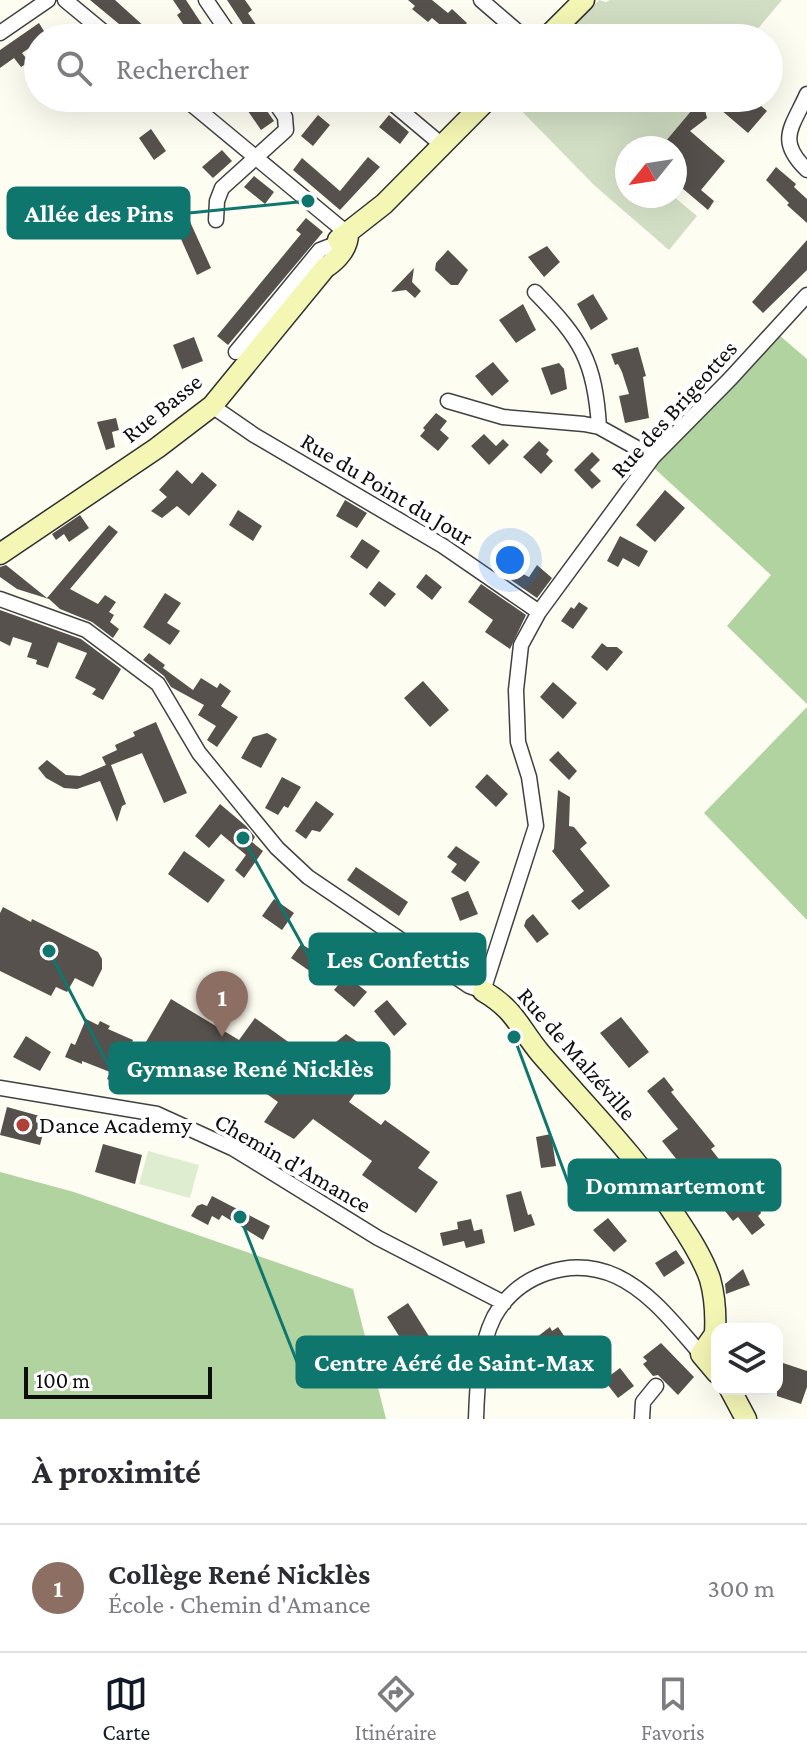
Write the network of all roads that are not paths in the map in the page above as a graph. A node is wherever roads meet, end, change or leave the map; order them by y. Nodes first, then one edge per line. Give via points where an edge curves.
1 (48, 0) edge
2 (65, 0) edge
3 (206, 0) edge
4 (481, 0) edge
5 (584, 0) edge
6 (94, 24) edge
7 (222, 24) edge
8 (509, 24) edge
9 (560, 24) edge
10 (0, 33) edge
11 (807, 94) edge
12 (201, 112) edge
13 (282, 112) edge
14 (403, 112) edge
15 (475, 112) edge
16 (442, 145) junction
17 (255, 157) junction
18 (807, 170) edge
19 (216, 220) dead end
20 (341, 240) junction
21 (535, 292) dead end
22 (807, 295) edge
23 (236, 352) dead end
24 (448, 401) dead end
25 (212, 406) junction
26 (599, 427) junction
27 (653, 457) junction
28 (0, 554) edge
29 (0, 599) edge
30 (539, 612) junction
31 (483, 991) junction
32 (0, 1088) edge
33 (504, 1303) junction
34 (701, 1354) junction
35 (711, 1366) edge
36 (656, 1386) dead end
37 (733, 1395) edge
38 (476, 1419) edge
39 (642, 1419) edge
40 (746, 1419) edge

1 - 10 street
2 - 6 street
3 - 7 street
4 - 8 street
5 - 9 street
11 - 18 street via 788,139 792,154
12 - 17 street
13 - 17 street via 287,126 283,134
14 - 16 street
15 - 16 street, Rue Basse
16 - 20 street, Rue Basse
17 - 19 street via 219,193
17 - 20 street
20 - 23 street via 320,250
20 - 25 street, Rue Basse via 348,243 333,263
21 - 26 street via 565,323 587,358
22 - 27 street, Rue des Brigeottes
24 - 26 street via 503,417
25 - 28 street, Rue Basse
25 - 30 street, Rue du Point du Jour via 443,546
26 - 27 street
27 - 30 street, Rue des Brigeottes
29 - 31 street, Rue de Malzéville via 86,630 158,684 199,753 289,861
30 - 31 street, Rue des Brigeottes via 521,645 516,690 518,742 529,777 535,835
31 - 34 street, Rue de Malzéville via 508,1008 538,1051 646,1174 696,1248 712,1286 715,1334
32 - 33 street, Chemin d'Amance via 157,1114 176,1122 234,1149 378,1238
33 - 34 street via 546,1272 571,1267 604,1272 651,1300
33 - 38 street via 485,1345
34 - 35 street
36 - 39 street via 643,1402
37 - 40 street

